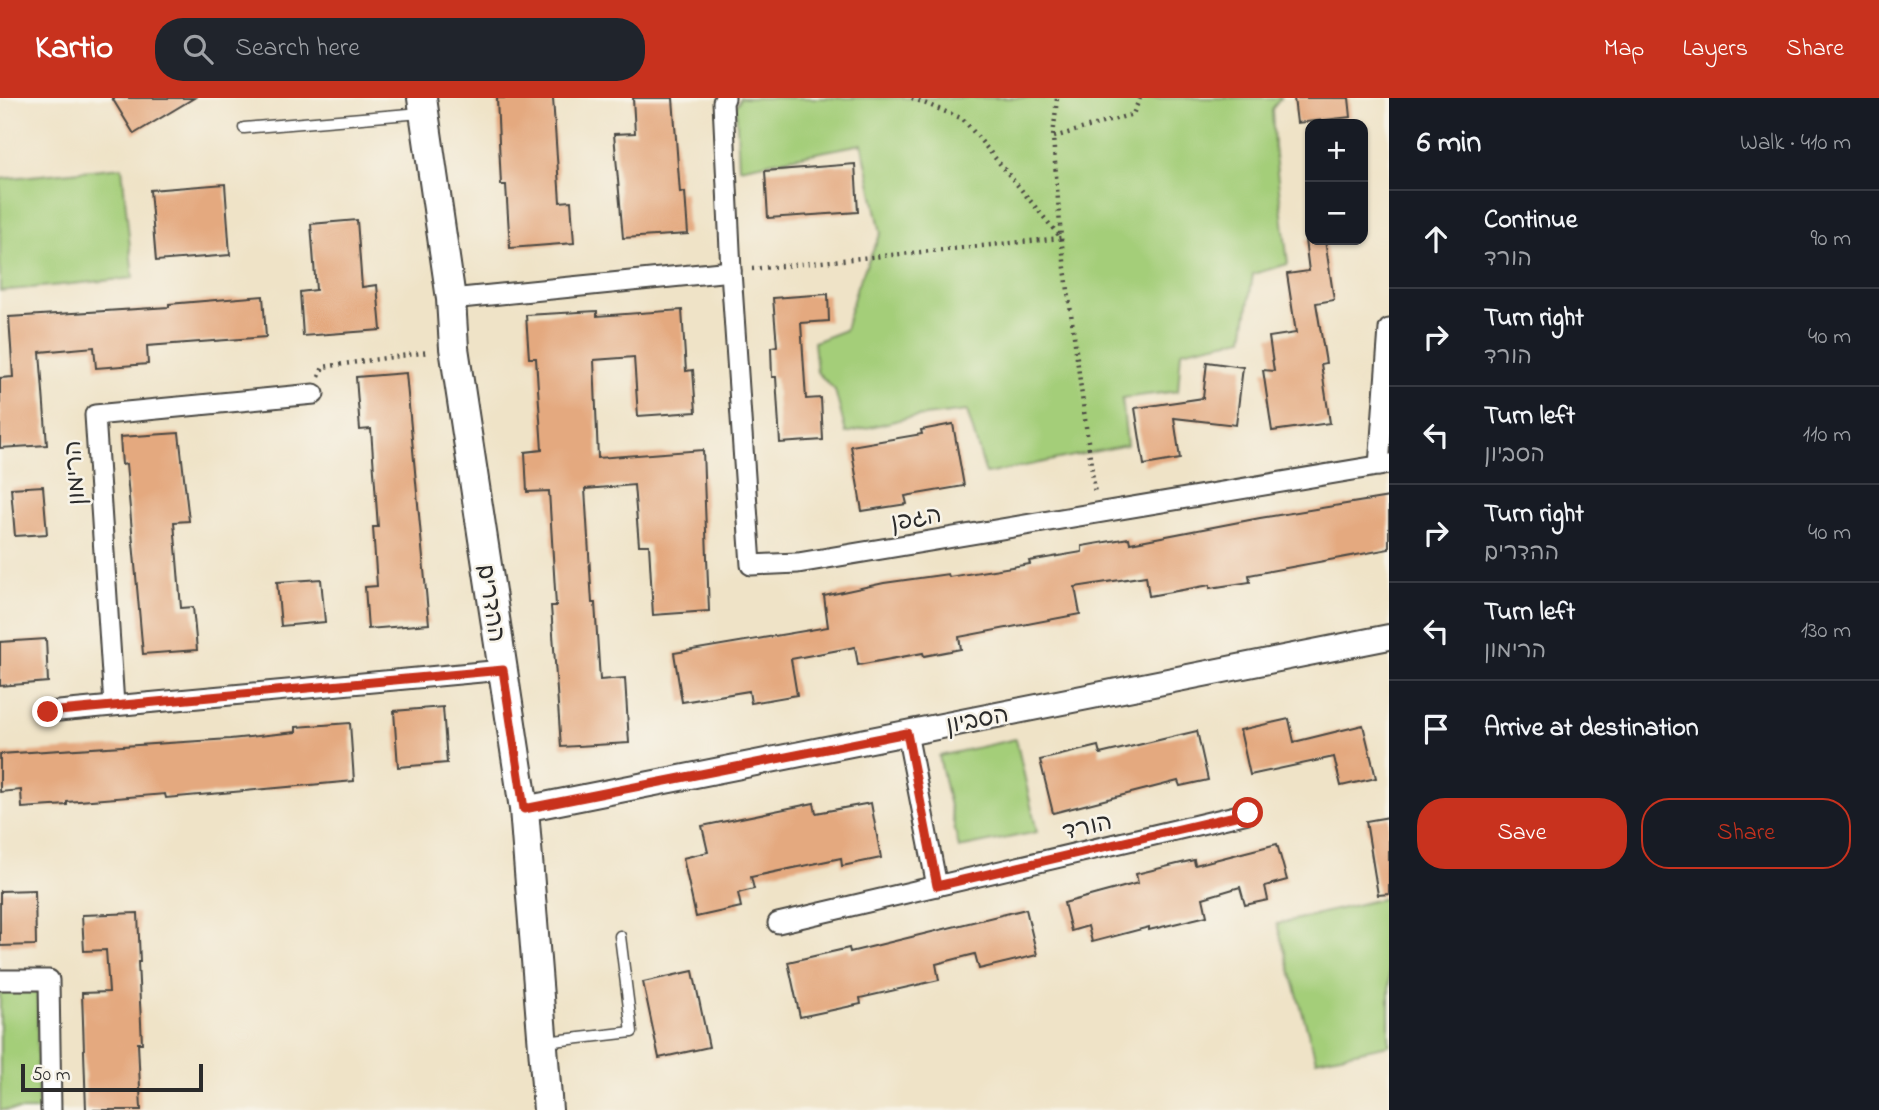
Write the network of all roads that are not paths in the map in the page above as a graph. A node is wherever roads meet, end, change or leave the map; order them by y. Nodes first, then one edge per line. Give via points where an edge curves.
1 (725, 98) edge
2 (423, 106) edge
3 (244, 128) dead end
4 (731, 271) junction
5 (451, 299) junction
6 (1389, 329) edge
7 (314, 394) road end
8 (1384, 465) edge
9 (1389, 637) edge
10 (503, 670) junction
11 (114, 705) junction
12 (48, 712) dead end
13 (907, 733) junction
14 (524, 809) junction
15 (1248, 813) dead end
16 (937, 886) junction
17 (778, 923) dead end
18 (620, 936) dead end
19 (0, 980) edge
20 (542, 1043) junction
21 (51, 1110) edge
22 (548, 1110) edge

1 - 4 street, הגפן
2 - 3 lane
2 - 5 main road, ההדרים
4 - 5 street
4 - 8 street, הגפן via 751,565 797,563
5 - 10 main road, ההדרים via 454,348
6 - 8 street, הגפן
7 - 11 street, הרימון via 95,415
9 - 13 street, הסביון
10 - 11 street
10 - 14 main road, ההדרים
11 - 12 street
13 - 14 street, הסביון
13 - 16 street
14 - 20 main road, ההדרים
15 - 16 street, הורד
16 - 17 street, הורד
18 - 20 lane via 632,1032
19 - 21 street via 50,980
20 - 22 main road, ההדרים

